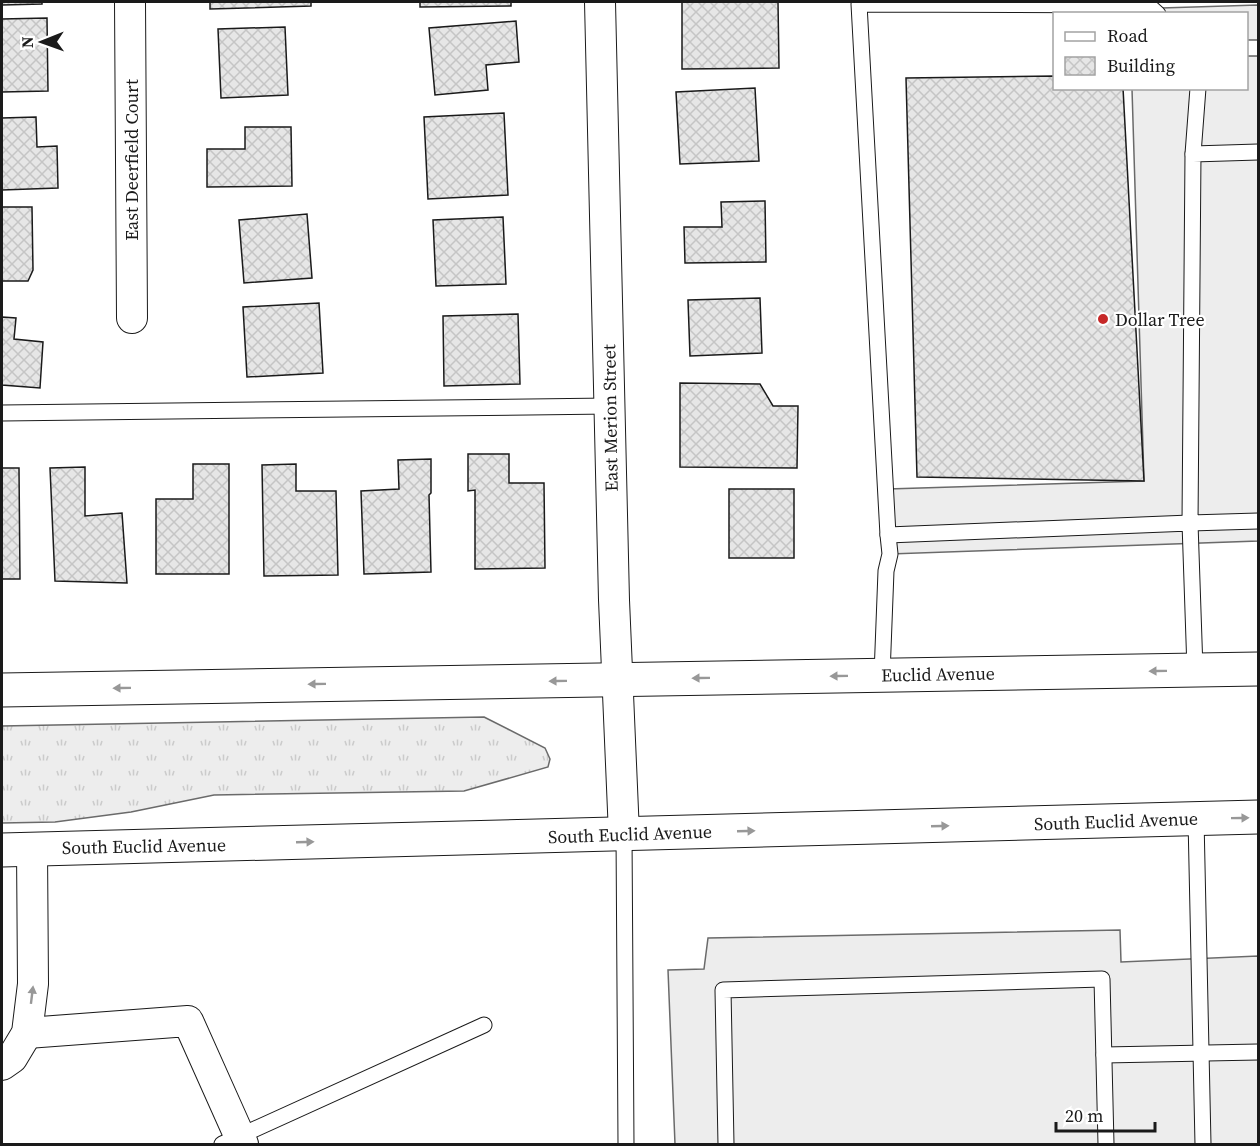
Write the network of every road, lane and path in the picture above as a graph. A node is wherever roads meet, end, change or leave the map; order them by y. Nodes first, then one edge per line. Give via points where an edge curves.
1 (130, 2) edge
2 (600, 2) edge
3 (976, 3) edge
4 (1156, 12) edge
5 (1198, 90) edge
6 (1258, 152) edge
7 (1193, 154) junction
8 (132, 318) dead end
9 (610, 406) junction
10 (2, 413) edge
11 (1258, 521) edge
12 (1190, 523) junction
13 (888, 535) junction
14 (1258, 669) edge
15 (1195, 670) junction
16 (882, 675) junction
17 (617, 680) junction
18 (2, 690) edge
19 (1258, 817) edge
20 (1196, 819) junction
21 (624, 834) junction
22 (17, 849) edge
23 (484, 1025) dead end
24 (27, 1033) junction
25 (1258, 1052) edge
26 (1200, 1053) junction
27 (1104, 1055) junction
28 (2, 1065) edge
29 (235, 1142) edge
30 (626, 1144) edge
31 (726, 1144) edge
32 (1106, 1144) edge
33 (1203, 1144) edge

1 - 8 street, East Deerfield Court
2 - 9 street, East Merion Street
3 - 4 lane via 1148,5
3 - 13 lane via 859,4
5 - 7 lane
6 - 7 lane
7 - 12 lane
9 - 10 lane
9 - 17 street, East Merion Street
11 - 12 lane
12 - 13 lane
12 - 15 lane
13 - 16 lane
14 - 15 main road, Euclid Avenue
15 -> 16 main road, Euclid Avenue
16 -> 17 main road, Euclid Avenue
17 -> 18 main road
17 - 21 street, East Merion Street
20 -> 19 main road, South Euclid Avenue
21 -> 20 main road, South Euclid Avenue
20 - 26 lane
22 -> 21 main road, South Euclid Avenue
21 - 30 lane
24 -> 22 street via 33,984
23 - 29 lane
24 - 28 street via 12,1058
24 - 29 street via 188,1021
25 - 26 lane
26 - 27 lane
26 - 33 lane
27 - 31 lane via 1102,979 723,990
27 - 32 lane

